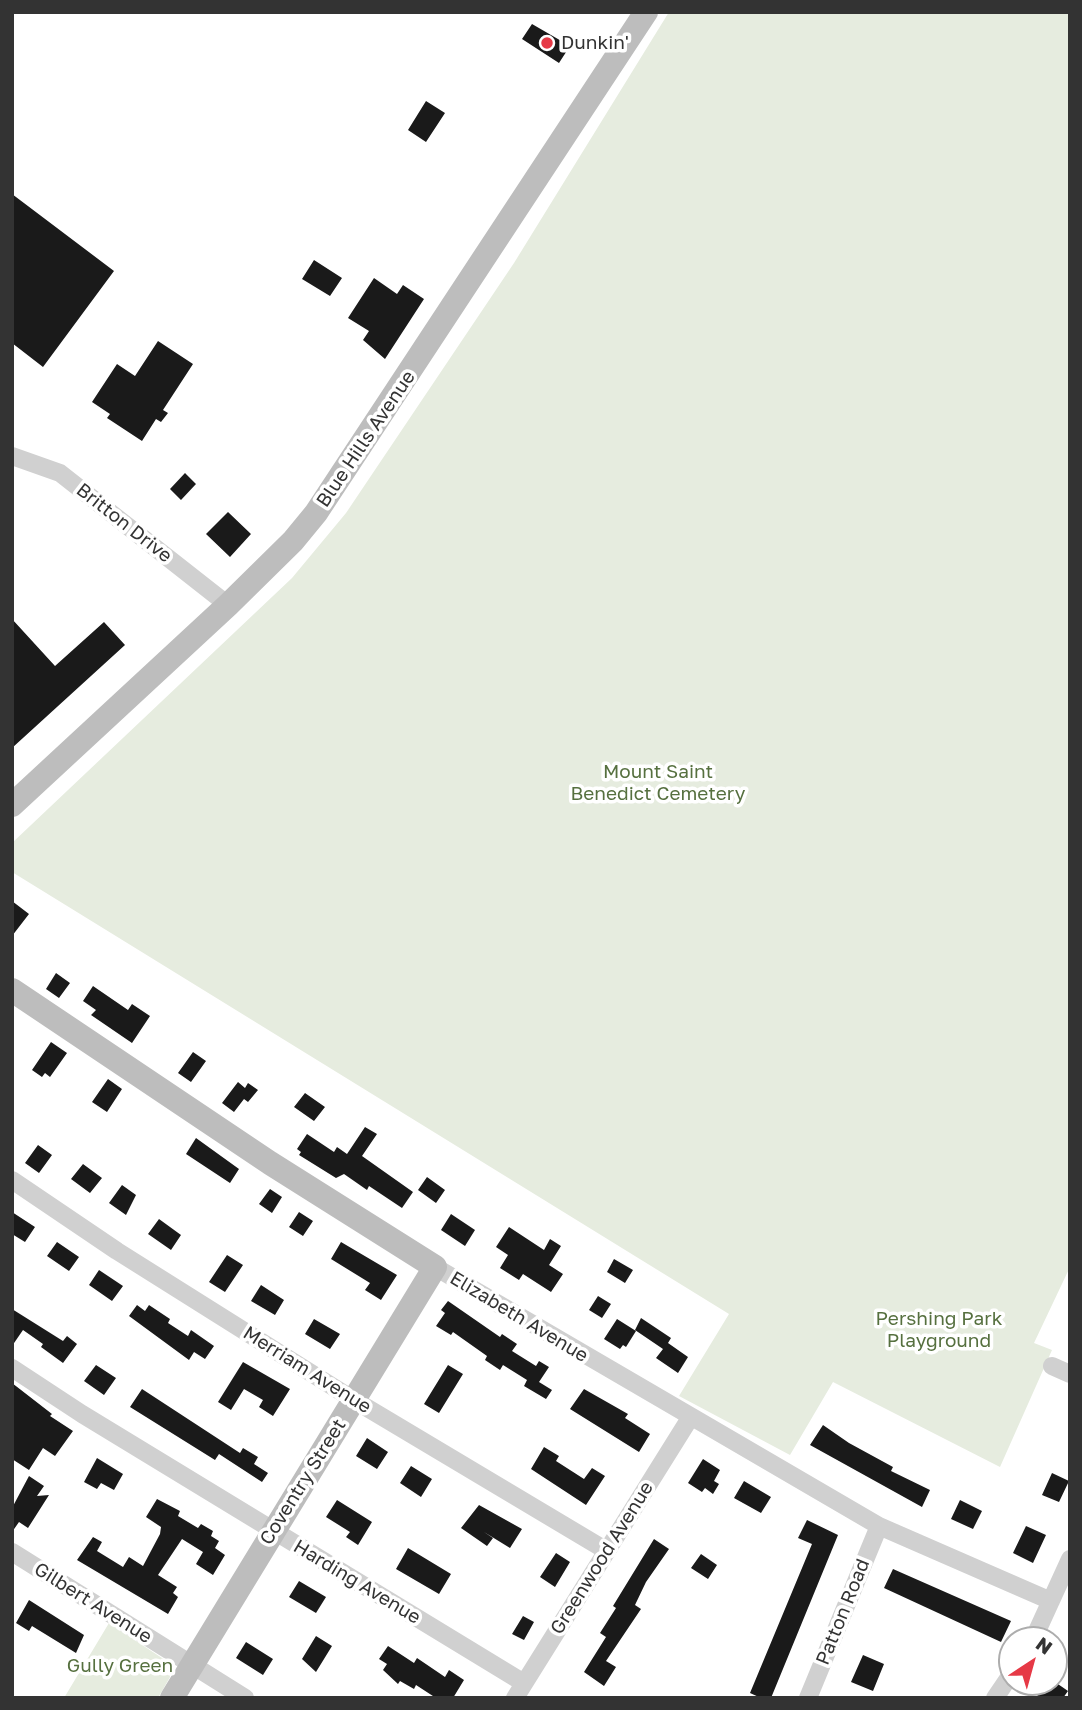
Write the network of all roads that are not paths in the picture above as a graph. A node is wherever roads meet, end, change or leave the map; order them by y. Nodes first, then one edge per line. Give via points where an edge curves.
1 (646, 12) edge
2 (12, 456) edge
3 (228, 605) junction
4 (12, 805) edge
5 (12, 990) edge
6 (12, 1180) edge
7 (435, 1267) junction
8 (1052, 1366) dead end
9 (12, 1368) edge
10 (1070, 1374) edge
11 (354, 1401) junction
12 (690, 1418) junction
13 (879, 1526) junction
14 (273, 1531) junction
15 (607, 1550) junction
16 (12, 1552) edge
17 (1070, 1559) edge
18 (1051, 1601) junction
19 (1039, 1626) edge
20 (192, 1665) junction
21 (519, 1690) edge
22 (172, 1698) edge
23 (245, 1698) edge
24 (808, 1698) edge

1 - 3 main road, Blue Hills Avenue via 345,473 293,541
2 - 3 street, Britton Drive via 60,473
3 - 4 main road, Blue Hills Avenue
5 - 7 main road, Elizabeth Avenue
6 - 11 street, Merriam Avenue
7 - 11 main road, Coventry Street
7 - 12 street, Elizabeth Avenue
8 - 10 street
9 - 14 street, Harding Avenue
11 - 14 main road, Coventry Street
11 - 15 street, Merriam Avenue
12 - 13 street, Elizabeth Avenue
12 - 15 street, Greenwood Avenue
13 - 18 street, Elizabeth Avenue
13 - 24 street, Patton Road
14 - 20 main road, Coventry Street
14 - 21 street, Harding Avenue
15 - 21 street, Greenwood Avenue
16 - 20 street, Gilbert Avenue
17 - 18 street
18 - 19 street
20 - 22 main road, Coventry Street
20 - 23 street, Gilbert Avenue

